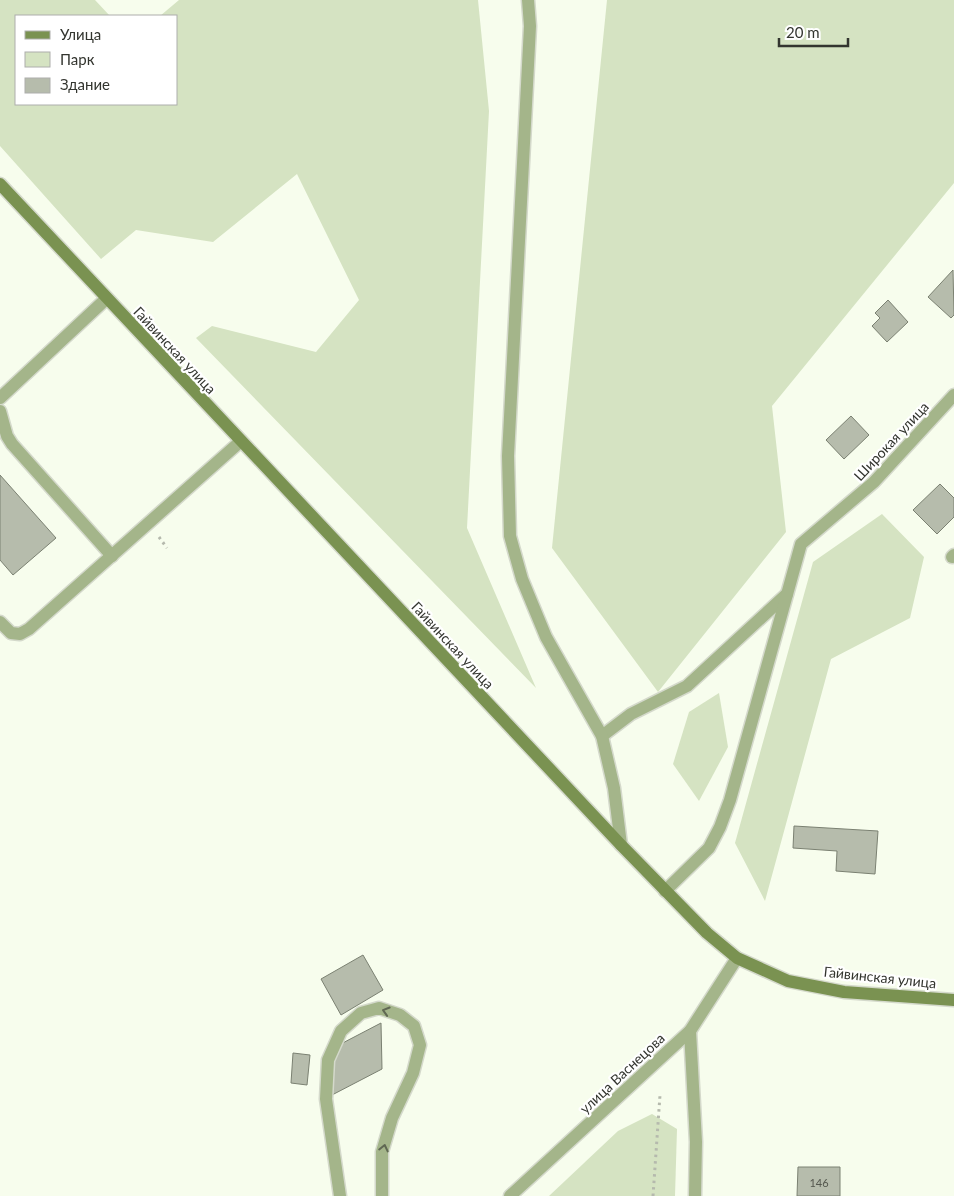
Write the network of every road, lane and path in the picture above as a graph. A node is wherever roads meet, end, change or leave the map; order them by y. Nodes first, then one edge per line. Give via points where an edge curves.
1 (528, 0) edge
2 (0, 184) edge
3 (106, 298) junction
4 (954, 395) edge
5 (0, 398) edge
6 (0, 411) edge
7 (240, 441) junction
8 (155, 532) dead end
9 (167, 548) dead end
10 (112, 556) junction
11 (787, 594) junction
12 (0, 622) edge
13 (602, 736) junction
14 (621, 845) junction
15 (665, 891) junction
16 (737, 958) junction
17 (954, 1000) edge
18 (690, 1031) junction
19 (660, 1095) dead end
20 (340, 1196) edge
21 (382, 1196) edge
22 (510, 1196) edge
23 (653, 1196) edge
24 (695, 1196) edge

1 - 13 street via 530,26 508,456 510,536 522,579 546,637
2 - 3 main road, Гайвинская улица
3 - 5 street
3 - 7 main road, Гайвинская улица
4 - 11 street, Широкая улица via 874,482 801,544
6 - 10 street via 12,444
7 - 10 street
7 - 14 main road, Гайвинская улица
8 - 9 path
10 - 12 street via 29,629 20,634 11,633
11 - 13 street via 687,686 631,714
11 - 15 street via 720,826 709,848
13 - 14 street via 614,788
14 - 15 main road, Гайвинская улица
15 - 16 main road, Гайвинская улица
16 - 17 main road, Гайвинская улица via 788,981 839,991
16 - 18 street, улица Васнецова
18 - 22 street, улица Васнецова
18 - 24 street via 696,1142
19 - 23 path
21 -> 20 street via 382,1152 392,1118 413,1073 420,1045 414,1026 400,1015 379,1008 362,1013 341,1032 328,1060 326,1099

